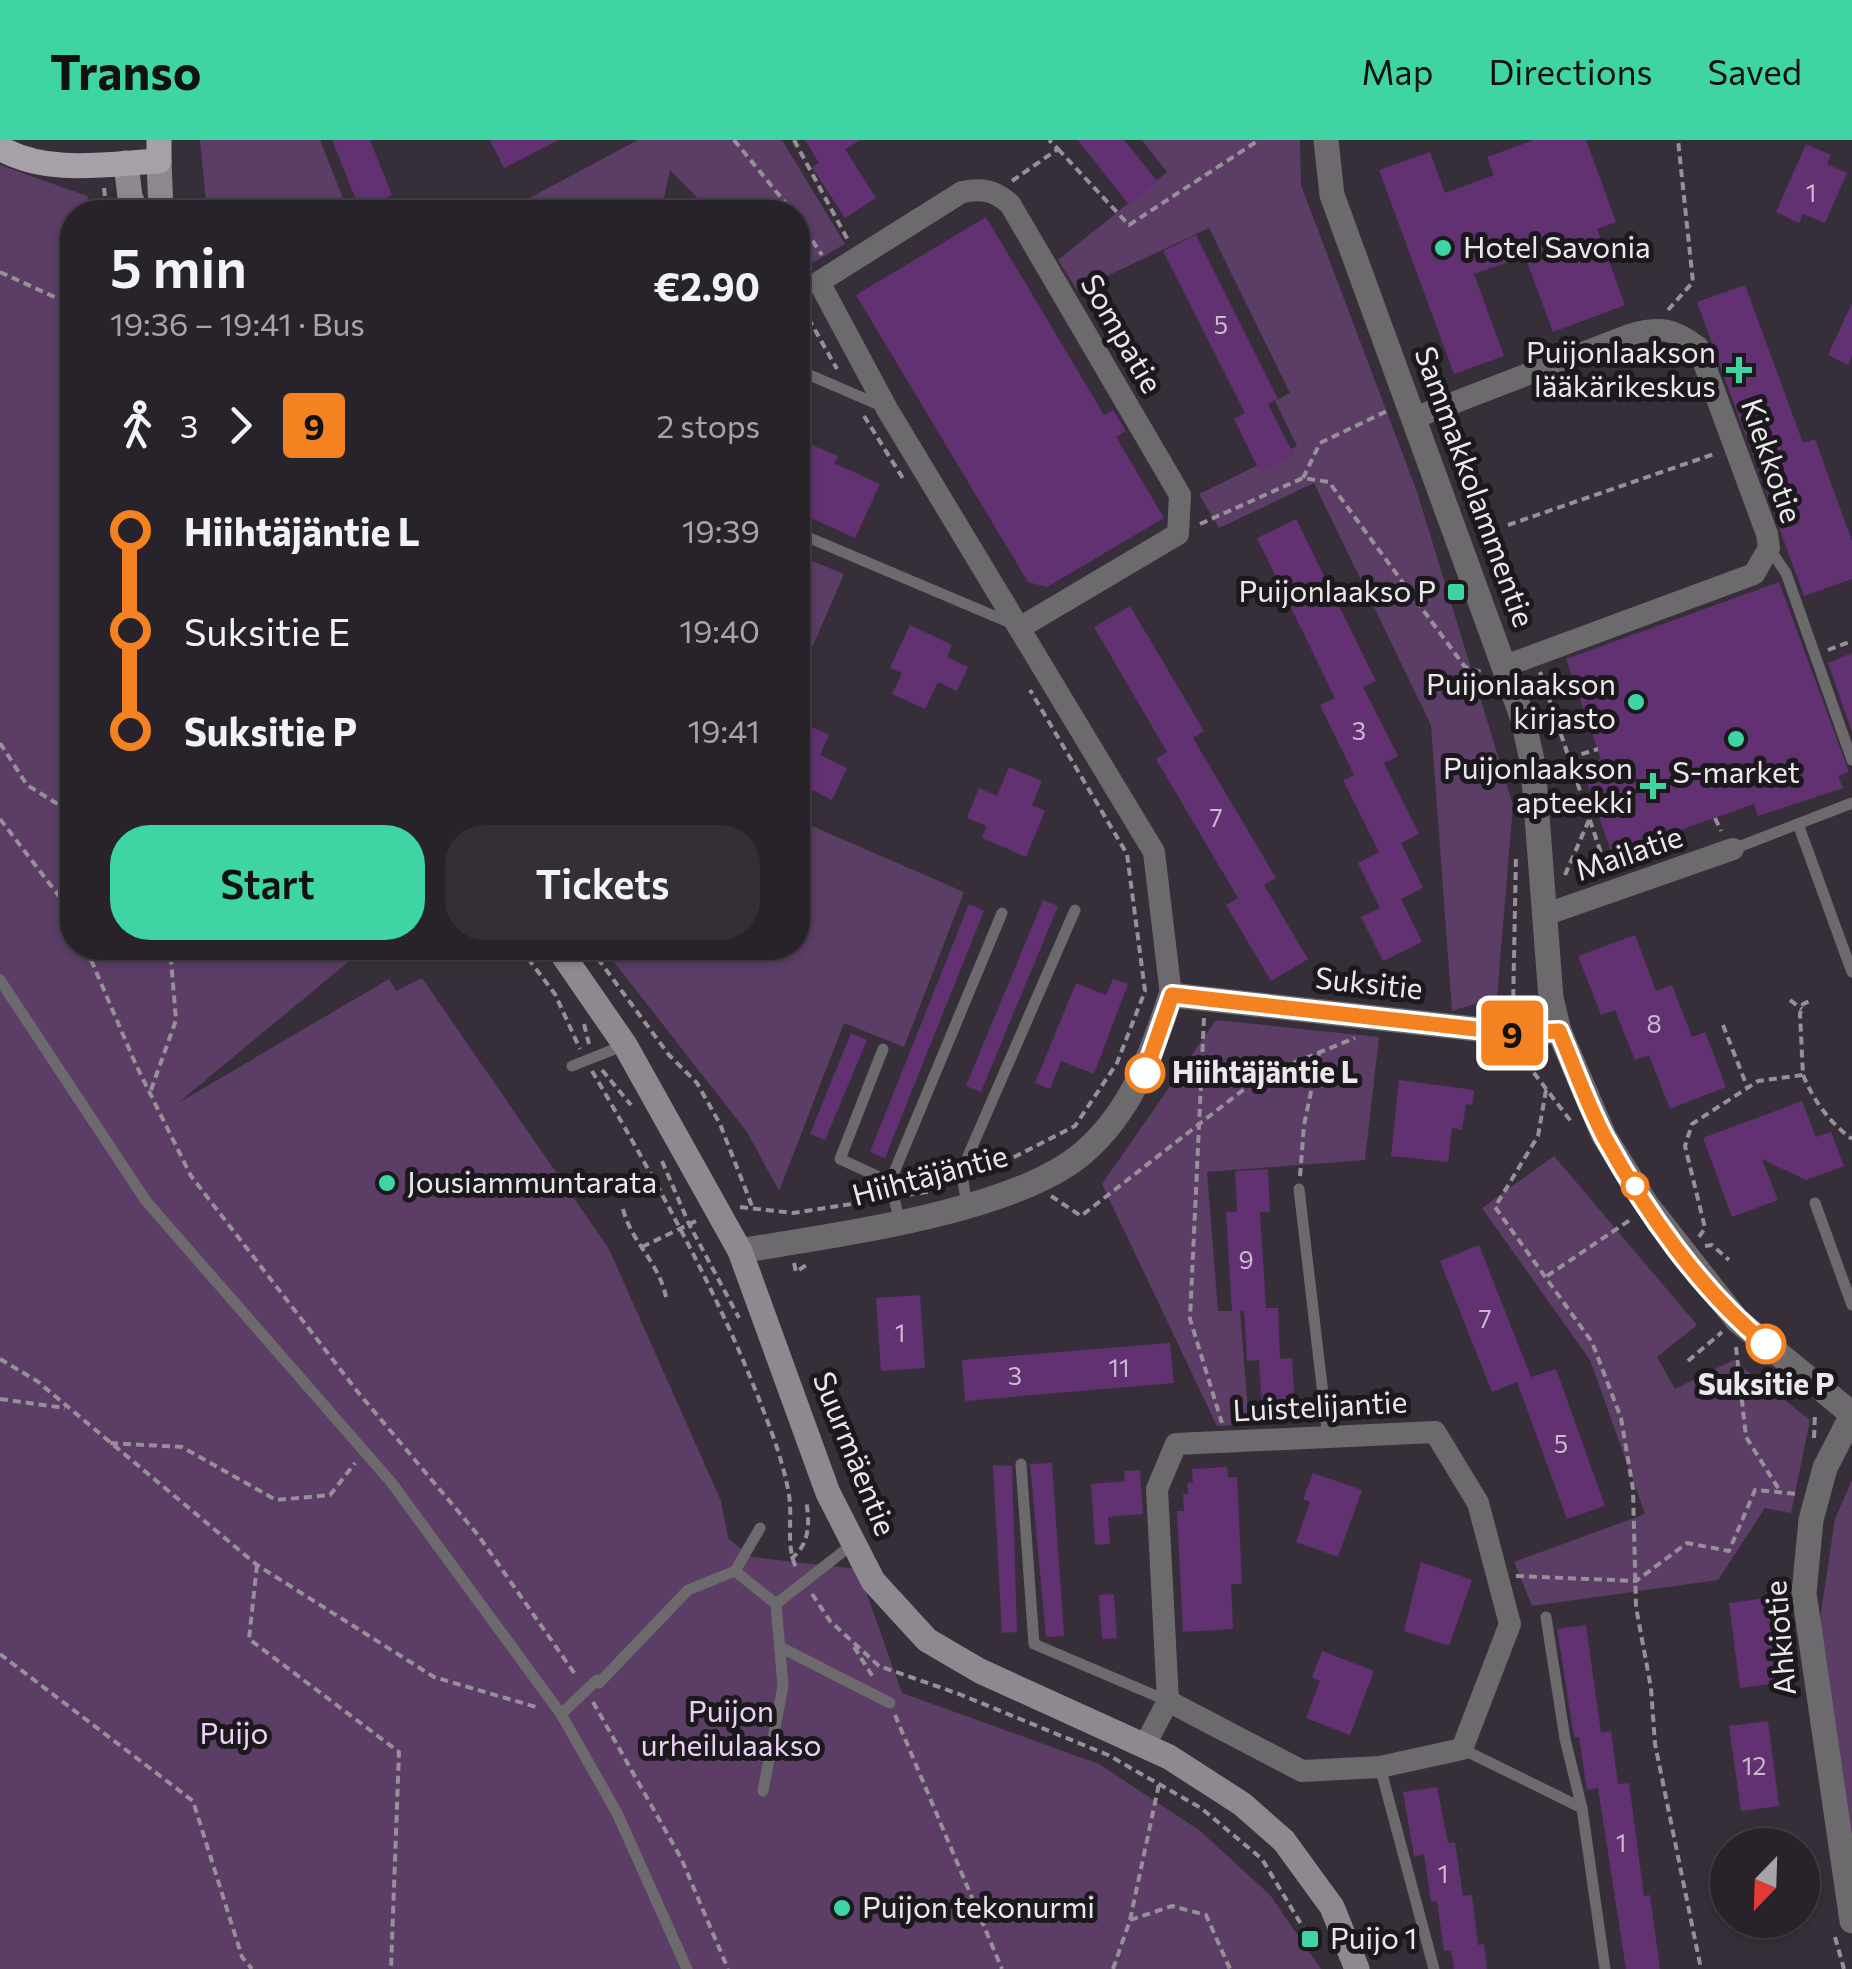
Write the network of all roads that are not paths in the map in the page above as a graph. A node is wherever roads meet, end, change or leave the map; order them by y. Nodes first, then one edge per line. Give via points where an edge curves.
1 (1326, 140) edge
2 (0, 148) edge
3 (159, 150) edge
4 (125, 151) edge
5 (131, 200) edge
6 (161, 200) edge
7 (826, 277) junction
8 (810, 288) edge
9 (810, 375) edge
10 (888, 409) junction
11 (1402, 413) junction
12 (810, 538) edge
13 (1769, 548) junction
14 (1021, 627) junction
15 (1497, 670) junction
16 (1852, 760) edge
17 (1852, 802) edge
18 (1798, 824) junction
19 (1729, 845) joint
20 (1076, 910) dead end
21 (1002, 913) dead end
22 (1544, 914) junction
23 (566, 960) edge
24 (1852, 972) edge
25 (0, 980) edge
26 (1172, 995) junction
27 (1559, 1031) junction
28 (625, 1045) junction
29 (883, 1049) dead end
30 (572, 1066) dead end
31 (890, 1182) junction
32 (1299, 1189) road end
33 (965, 1193) junction
34 (1814, 1203) dead end
35 (898, 1210) junction
36 (740, 1251) junction
37 (1852, 1305) edge
38 (1852, 1414) edge
39 (1328, 1437) junction
40 (1021, 1464) dead end
41 (760, 1528) dead end
42 (854, 1543) junction
43 (735, 1571) junction
44 (776, 1604) junction
45 (1546, 1618) dead end
46 (780, 1647) junction
47 (1168, 1701) junction
48 (890, 1704) road end
49 (561, 1714) junction
50 (1145, 1746) junction
51 (1462, 1748) junction
52 (1380, 1768) junction
53 (763, 1792) dead end
54 (1582, 1808) junction
55 (1852, 1921) edge
56 (688, 1969) edge
57 (1356, 1969) edge
58 (1434, 1969) edge
59 (1605, 1969) edge

1 - 11 street, Sammakkolammentie via 1332,195
2 - 4 main road via 36,165
3 - 4 main road
3 - 6 main road
4 - 5 main road
7 - 8 lane
7 - 10 street, Hiihtäjäntie
7 - 14 street, Sompatie via 962,192 996,192 1010,204 1180,495 1178,534
9 - 10 lane
10 - 14 street, Hiihtäjäntie
11 - 13 street, Kiekkotie via 1659,327 1679,333 1698,347
11 - 15 street, Sammakkolammentie
12 - 14 lane
13 - 15 street, Kiekkotie via 1754,574 1731,586
13 - 16 lane via 1786,574
14 - 26 street, Hiihtäjäntie via 1154,852
15 - 22 street, Sammakkolammentie via 1533,765
17 - 18 lane
18 - 19 lane
18 - 24 lane
19 - 22 street, Mailatie
20 - 33 lane via 968,1156
21 - 31 lane
22 - 27 street, Sammakkolammentie
23 - 28 main road, Suurmäentie
25 - 49 lane via 146,1201 364,1451
26 - 27 street, Suksitie via 1512,1033
26 - 33 street, Hiihtäjäntie via 1145,1073 1083,1154 1044,1176
27 - 38 street, Sammakkolammentie via 1604,1136 1657,1218 1737,1320
28 - 30 lane
28 - 36 main road, Suurmäentie
29 - 31 lane via 840,1159
31 - 35 lane
32 - 39 lane
33 - 35 street, Hiihtäjäntie
34 - 37 lane
35 - 36 street, Hiihtäjäntie
36 - 42 main road, Suurmäentie via 828,1494
38 - 55 street, Ahkiotie via 1825,1468 1811,1520 1804,1593
39 - 47 street, Luistelijantie via 1176,1444 1157,1489
39 - 51 street, Luistelijantie via 1436,1432 1478,1503 1510,1624
40 - 47 lane via 1034,1644
41 - 43 lane
42 - 44 lane
42 - 50 main road, Suurmäentie via 873,1580 927,1640
43 - 44 lane
43 - 49 lane via 688,1590
44 - 46 lane
45 - 54 lane
46 - 48 lane
46 - 53 lane via 783,1686
47 - 50 street
47 - 52 street via 1302,1770
49 - 56 lane via 616,1813
50 - 57 main road, Suurmäentie via 1242,1804 1284,1841 1332,1908
51 - 52 street
51 - 54 lane
52 - 58 lane
54 - 59 lane

